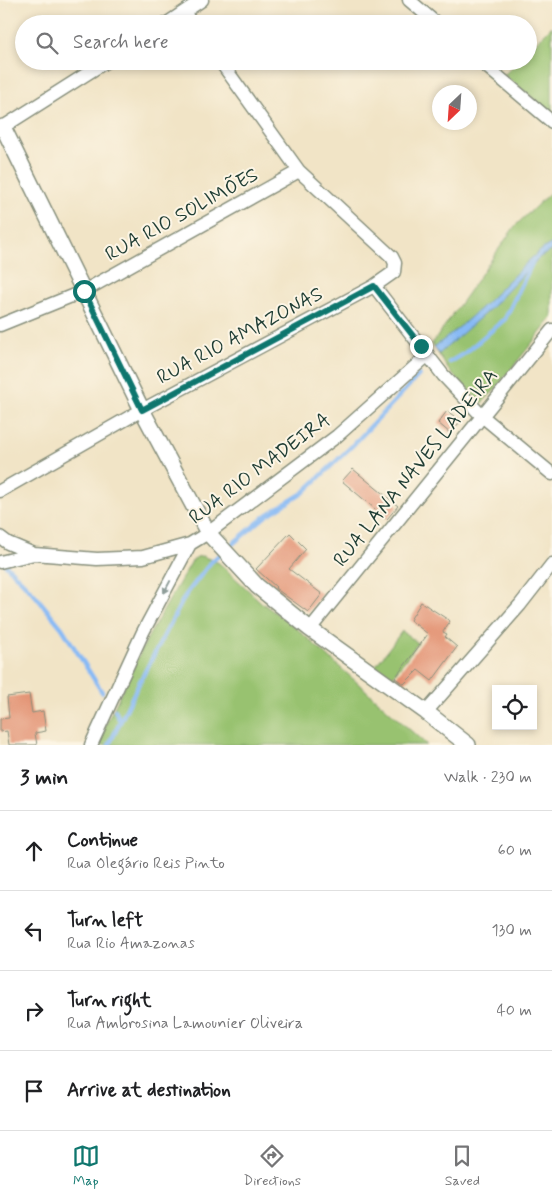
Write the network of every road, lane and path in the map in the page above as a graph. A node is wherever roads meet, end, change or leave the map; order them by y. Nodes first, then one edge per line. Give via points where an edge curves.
1 (202, 0) edge
2 (409, 0) edge
3 (184, 12) junction
4 (180, 15) edge
5 (186, 15) edge
6 (426, 15) edge
7 (93, 70) edge
8 (226, 70) edge
9 (491, 70) edge
10 (552, 122) edge
11 (2, 128) edge
12 (299, 171) junction
13 (374, 286) junction
14 (84, 291) junction
15 (0, 325) edge
16 (552, 330) edge
17 (428, 355) junction
18 (142, 410) junction
19 (482, 416) junction
20 (552, 474) edge
21 (0, 492) edge
22 (0, 537) edge
23 (190, 544) junction
24 (218, 544) junction
25 (34, 554) junction
26 (5, 561) edge
27 (552, 564) edge
28 (310, 629) junction
29 (426, 712) junction
30 (91, 745) edge
31 (468, 745) edge

1 - 3 street
2 - 6 street
3 - 4 street
3 - 5 street
7 - 11 street
8 - 12 street
9 - 10 street
11 - 14 street
12 - 13 street, RUA RIO AMAZONAS via 392,257 394,272
12 - 14 street, RUA RIO SOLIMÕES
13 - 17 street
13 - 18 street, RUA RIO AMAZONAS
14 - 15 street, RUA RIO SOLIMÕES
14 - 18 street
16 - 19 street, RUA LANA NAVES LADEIRA
17 - 19 street via 442,375
17 - 24 street, RUA RIO MADEIRA
18 - 21 street, RUA RIO AMAZONAS
18 - 24 street
19 - 20 street
19 - 28 street, RUA LANA NAVES LADEIRA
22 - 25 street
23 - 24 street, RUA RIO MADEIRA
23 - 25 street, RUA RIO MADEIRA via 144,557 97,559
23 -> 30 street via 143,632
24 - 28 street via 257,586
25 - 26 street, RUA RIO MADEIRA
27 - 29 street
28 - 29 street
29 - 31 street

